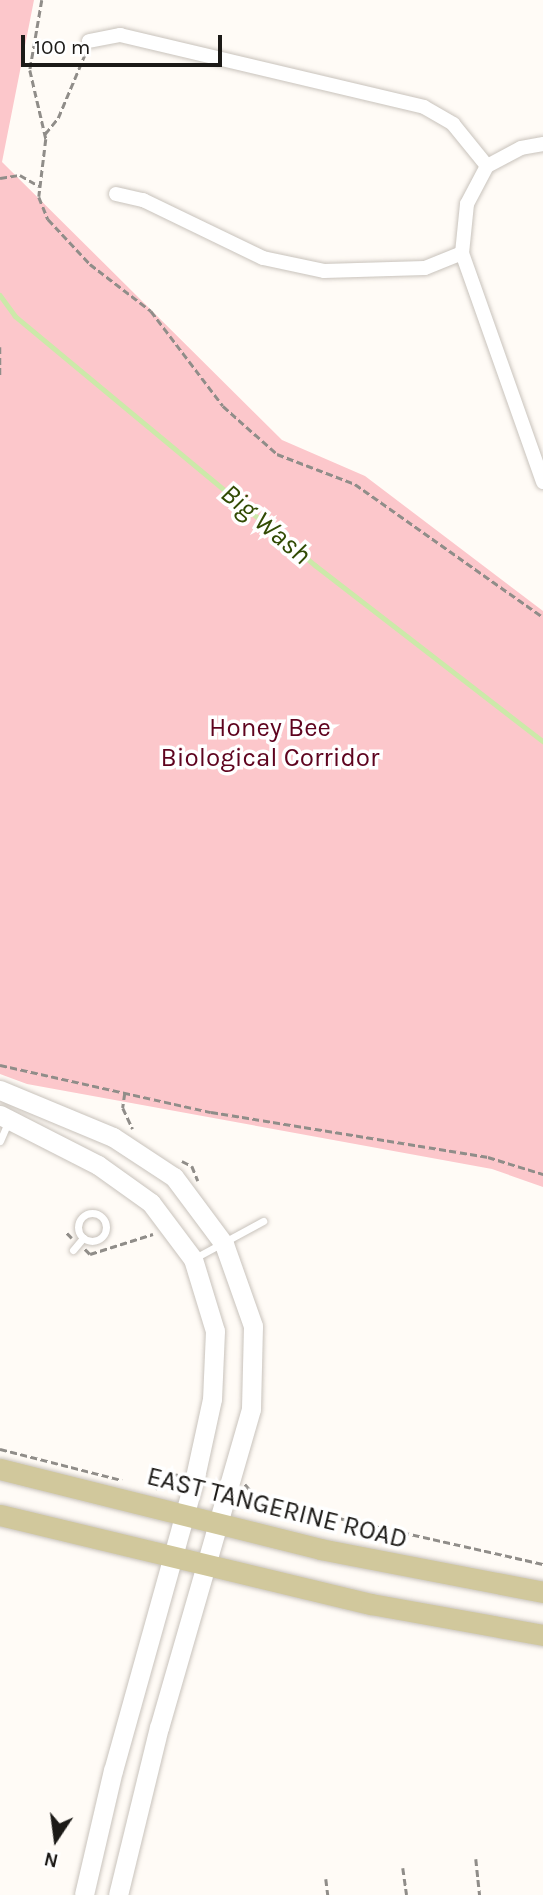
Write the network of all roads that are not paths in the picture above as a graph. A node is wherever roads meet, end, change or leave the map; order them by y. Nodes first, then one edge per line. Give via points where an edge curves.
1 (89, 41) road end
2 (543, 144) edge
3 (487, 166) junction
4 (116, 194) dead end
5 (462, 253) junction
6 (543, 482) edge
7 (0, 1090) edge
8 (5, 1117) edge
9 (0, 1141) edge
10 (263, 1221) dead end
11 (78, 1244) joint
12 (224, 1244) junction
13 (193, 1259) junction
14 (0, 1469) edge
15 (185, 1514) junction
16 (0, 1515) edge
17 (220, 1524) junction
18 (174, 1555) junction
19 (207, 1563) junction
20 (543, 1592) edge
21 (543, 1635) edge
22 (84, 1895) edge
23 (118, 1895) edge

1 - 3 street via 120,35 424,107 453,124
2 - 3 street via 521,148
3 - 5 street via 467,204
4 - 5 street via 143,200 219,242 263,258 324,271 425,268
5 - 6 street
7 - 12 street via 113,1138 156,1163 189,1192
8 - 9 lane
8 - 13 street via 124,1181 173,1228
10 - 12 lane
11 - 11 lane via 101,1238 107,1227 102,1216 84,1215 78,1226
12 - 13 lane
12 - 17 street via 249,1304 256,1367 251,1409
13 - 15 street via 214,1325 216,1374
14 - 15 main road, EAST TANGERINE ROAD
15 - 17 main road, EAST TANGERINE ROAD
15 - 18 street
16 - 18 main road
17 - 19 street
17 - 20 main road, EAST TANGERINE ROAD via 429,1574
18 - 19 main road
18 - 22 street via 113,1770
19 - 21 main road via 424,1615
19 - 23 street

